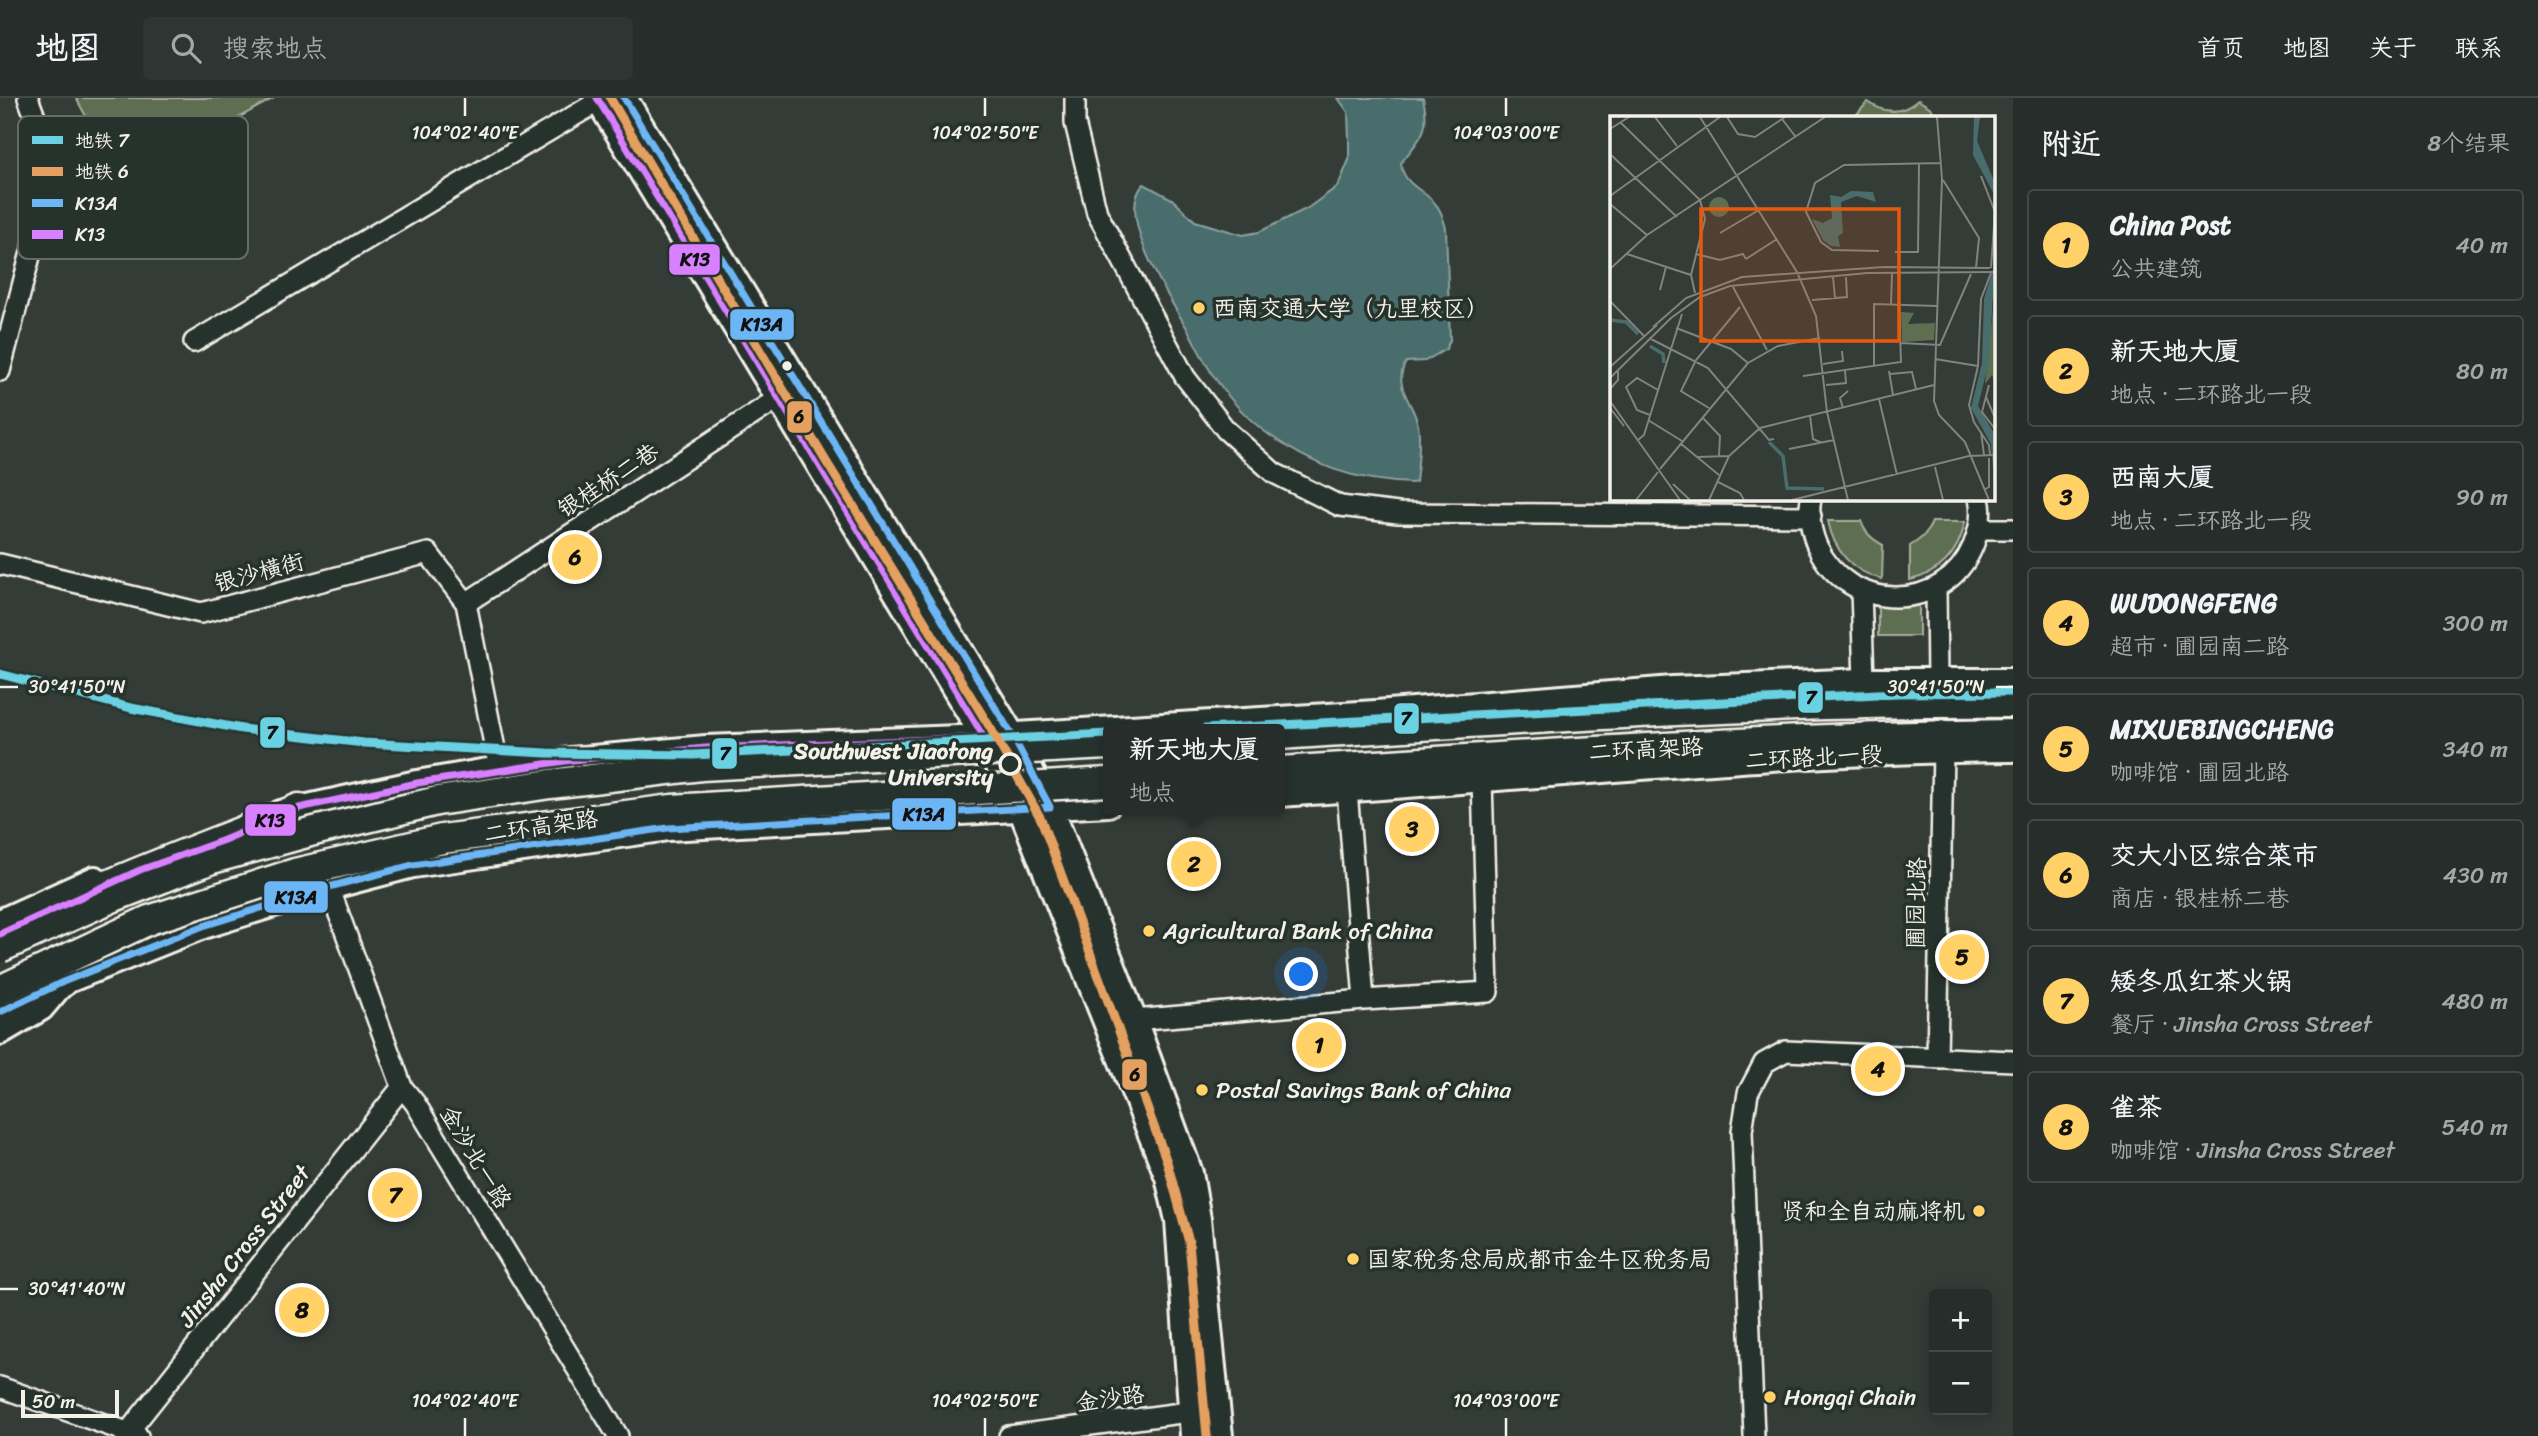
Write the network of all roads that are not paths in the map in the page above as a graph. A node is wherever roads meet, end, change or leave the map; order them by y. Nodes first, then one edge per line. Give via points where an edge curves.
1 (28, 98) edge
2 (624, 98) edge
3 (1075, 98) edge
4 (598, 100) edge
5 (35, 116) edge
6 (29, 259) edge
7 (194, 342) dead end
8 (0, 371) edge
9 (777, 399) junction
10 (1979, 500) edge
11 (1811, 508) edge
12 (1979, 528) junction
13 (2013, 529) edge
14 (0, 564) edge
15 (1936, 587) junction
16 (1861, 590) junction
17 (466, 603) junction
18 (1864, 681) junction
19 (1937, 681) junction
20 (2013, 681) edge
21 (2013, 704) edge
22 (1194, 724) edge
23 (1103, 730) edge
24 (2013, 734) edge
25 (1012, 735) junction
26 (1285, 735) edge
27 (984, 737) junction
28 (1103, 745) edge
29 (2013, 749) edge
30 (1943, 750) junction
31 (499, 769) junction
32 (1285, 771) edge
33 (1482, 780) junction
34 (1103, 782) edge
35 (1347, 790) junction
36 (1285, 794) edge
37 (1103, 804) edge
38 (1050, 807) junction
39 (299, 808) junction
40 (1021, 809) junction
41 (330, 887) junction
42 (0, 922) edge
43 (0, 934) edge
44 (0, 948) edge
45 (63, 982) junction
46 (0, 990) edge
47 (1364, 1000) junction
48 (0, 1012) edge
49 (1134, 1020) junction
50 (0, 1032) edge
51 (1937, 1058) junction
52 (2013, 1061) edge
53 (402, 1087) junction
54 (0, 1387) edge
55 (1217, 1408) junction
56 (1191, 1424) edge
57 (131, 1434) edge
58 (618, 1436) edge
59 (1009, 1436) edge
60 (1220, 1436) edge
61 (1754, 1436) edge

1 - 5 street
2 - 25 main road
3 - 11 street via 1076,123 1097,213 1143,302 1185,377 1226,430 1274,473 1340,506 1398,513
4 - 7 street
4 - 9 main road
6 - 8 street
9 - 17 street, 银桂桥二巷
9 - 27 main road
10 - 12 street
11 - 16 street via 1811,532 1823,559 1843,581
12 - 13 street
12 - 15 street via 1968,557 1951,578
14 - 17 street, 银沙横街 via 201,613 428,553
15 - 16 street via 1899,598
15 - 19 street
16 - 18 street
17 - 31 street
18 - 19 main road
18 - 22 main road via 1673,689
19 - 20 main road
21 - 26 highway, 二环高架路 via 1661,712
23 - 25 main road
24 - 32 highway, 二环高架路 via 1709,745
25 - 27 main road
25 - 38 main road
27 - 31 main road via 706,748
27 - 40 main road
28 - 44 highway, 二环高架路, bridge via 701,766 437,801 212,859
29 - 30 main road, 二环路北一段
30 - 33 main road, 二环路北一段
30 - 51 street, 圃园北路
31 - 39 main road
33 - 35 main road, 二环路北一段
33 - 47 street via 1488,992
34 - 46 highway, 二环高架路, bridge via 672,808 442,839 295,873 149,920
35 - 36 main road, 二环路北一段
35 - 47 street
37 - 38 main road
38 - 40 main road
38 - 49 main road
39 - 42 main road via 235,824 142,858
39 - 43 highway via 140,870
40 - 41 main road via 668,828 413,865
40 - 56 main road via 1168,1177 1178,1220
41 - 45 main road via 203,926
41 - 53 street, 金沙北一路
45 - 48 highway
45 - 50 main road via 41,1008
47 - 49 street
49 - 55 main road via 1190,1173
51 - 52 street
51 - 61 street via 1786,1051 1764,1063 1748,1093 1742,1131
53 - 57 street, Jinsha Cross Street
53 - 58 street, 金沙北一路
54 - 57 street
55 - 56 street, 金沙路
55 - 60 main road
56 - 59 street, 金沙路

